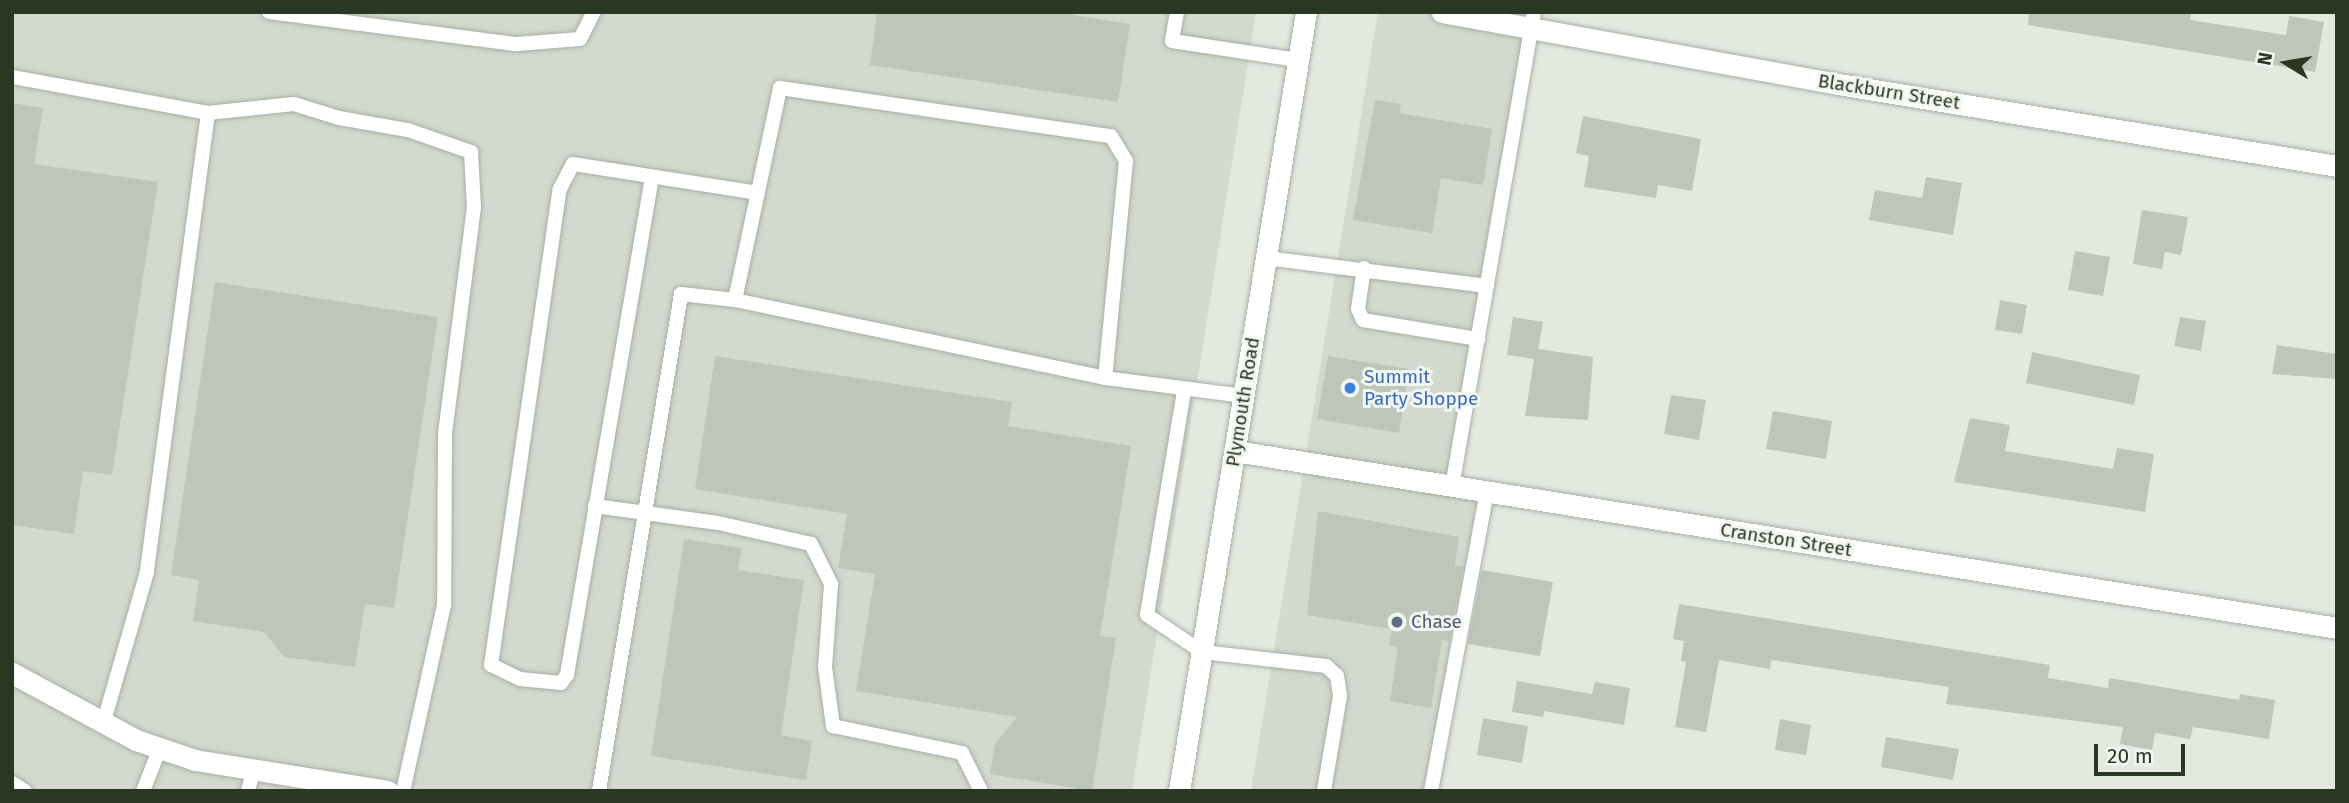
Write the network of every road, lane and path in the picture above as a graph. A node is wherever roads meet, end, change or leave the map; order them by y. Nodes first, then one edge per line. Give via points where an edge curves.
1 (269, 12) edge
2 (594, 12) edge
3 (1177, 12) edge
4 (1306, 12) edge
5 (1441, 12) edge
6 (1533, 22) edge
7 (1298, 60) junction
8 (12, 77) edge
9 (208, 113) junction
10 (2337, 166) edge
11 (652, 177) junction
12 (758, 192) junction
13 (1266, 258) junction
14 (1364, 268) junction
15 (1487, 286) junction
16 (735, 300) junction
17 (1478, 339) junction
18 (1105, 379) junction
19 (1184, 391) junction
20 (1243, 397) junction
21 (1235, 451) junction
22 (1452, 487) junction
23 (1487, 493) junction
24 (595, 506) junction
25 (647, 513) junction
26 (2337, 628) edge
27 (1202, 652) junction
28 (12, 673) edge
29 (103, 724) junction
30 (160, 748) junction
31 (254, 769) junction
32 (12, 783) edge
33 (25, 791) edge
34 (144, 791) edge
35 (248, 791) edge
36 (388, 791) edge
37 (403, 791) edge
38 (600, 791) edge
39 (981, 791) edge
40 (1179, 791) edge
41 (1324, 791) edge
42 (1431, 791) edge

1 - 2 lane via 517,44 580,39
3 - 7 lane via 1172,41
4 - 7 street, Plymouth Road
5 - 6 street, Blackburn Street
6 - 10 street, Blackburn Street
6 - 15 lane
7 - 13 street, Plymouth Road
8 - 9 lane
9 - 29 lane via 147,572
9 - 37 lane via 294,104 339,118 408,130 471,152 474,207 445,434 444,605
11 - 12 lane
11 - 24 lane
11 - 24 lane via 573,164 559,189 491,665 520,679 561,683 567,675
12 - 16 lane
12 - 18 lane via 780,88 1111,136 1126,161
13 - 14 lane
13 - 20 street, Plymouth Road
14 - 15 lane
14 - 17 lane via 1358,309 1363,320
15 - 17 lane
16 - 18 lane
16 - 25 lane via 681,294
17 - 22 lane
18 - 19 lane
19 - 20 lane
19 - 27 lane via 1147,615
20 - 21 street, Plymouth Road
21 - 22 street, Cranston Street
21 - 27 street, Plymouth Road
22 - 23 street, Cranston Street
23 - 26 street, Cranston Street
23 - 42 lane
24 - 25 lane
25 - 38 lane
25 - 39 lane via 811,544 831,584 825,667 833,726 962,753
27 - 40 street, Plymouth Road
27 - 41 lane via 1326,666 1337,676 1340,696
28 - 29 street
29 - 30 street
30 - 31 street via 195,760
30 - 34 lane
31 - 35 lane
31 - 36 street
32 - 33 lane

